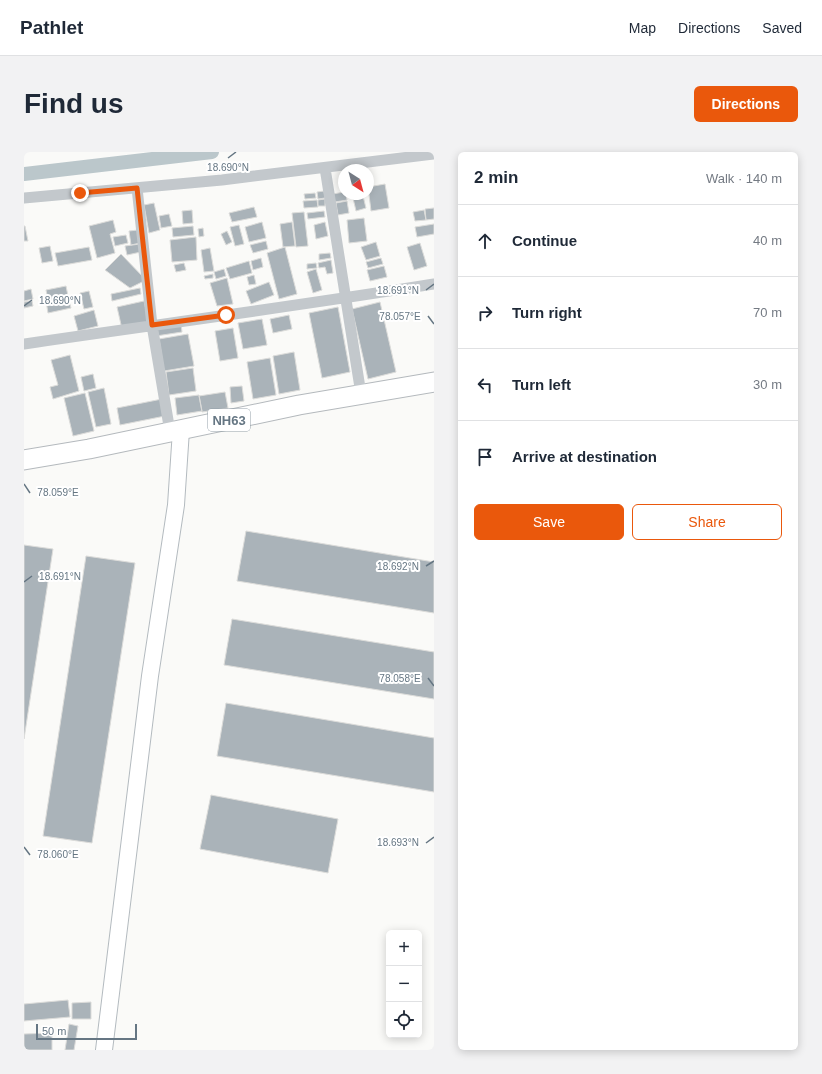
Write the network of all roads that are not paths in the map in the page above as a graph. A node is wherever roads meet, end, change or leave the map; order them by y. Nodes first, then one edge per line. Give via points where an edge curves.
1 (434, 154) edge
2 (325, 168) junction
3 (137, 188) junction
4 (24, 198) edge
5 (434, 284) edge
6 (346, 298) junction
7 (152, 325) junction
8 (24, 344) edge
9 (434, 382) edge
10 (360, 394) junction
11 (175, 431) junction
12 (24, 460) edge
13 (104, 1050) edge

1 - 2 street
2 - 3 street
2 - 6 street
3 - 4 street
3 - 7 street
5 - 6 street
6 - 7 street
6 - 10 street
7 - 8 street
7 - 11 street
9 - 10 highway, NH63
10 - 11 highway, NH63
11 - 12 highway, NH63
11 - 13 main road via 176,505 150,676

